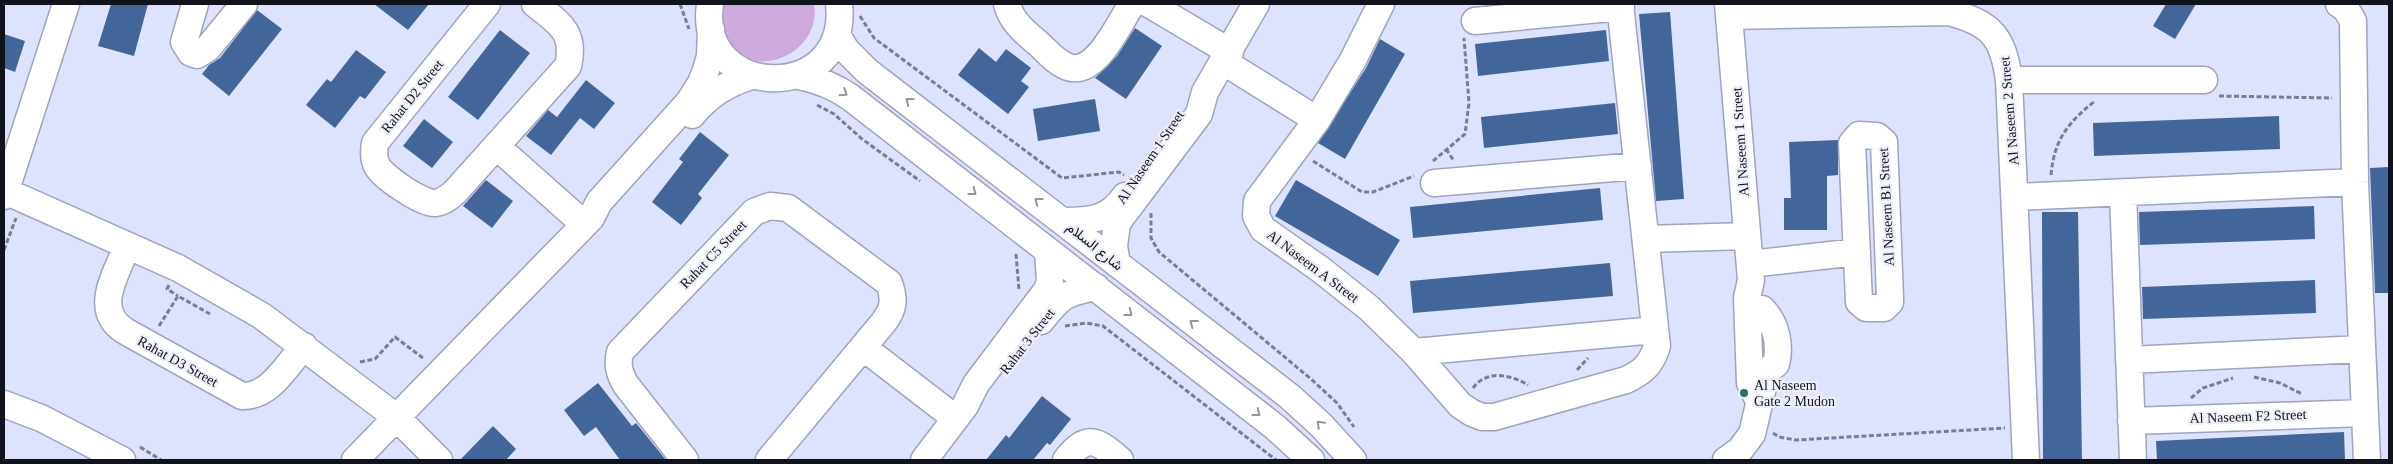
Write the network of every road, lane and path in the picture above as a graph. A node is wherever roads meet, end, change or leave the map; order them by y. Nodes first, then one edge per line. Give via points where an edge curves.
1 (66, 4) edge
2 (195, 4) edge
3 (244, 4) edge
4 (487, 4) edge
5 (535, 4) edge
6 (680, 4) edge
7 (1007, 4) edge
8 (1132, 4) edge
9 (1149, 4) edge
10 (1256, 4) edge
11 (1381, 4) edge
12 (2338, 4) edge
13 (1620, 5) edge
14 (849, 8) edge
15 (1931, 8) edge
16 (1729, 10) edge
17 (1475, 21) joint
18 (704, 22) edge
19 (837, 36) junction
20 (1227, 57) junction
21 (751, 76) junction
22 (799, 76) junction
23 (2009, 80) junction
24 (2206, 88) joint
25 (2098, 98) dead end
26 (813, 103) dead end
27 (2354, 109) junction
28 (1317, 120) junction
29 (496, 146) junction
30 (1296, 149) junction
31 (644, 161) junction
32 (9, 162) edge
33 (1154, 163) junction
34 (1638, 166) junction
35 (1119, 172) dead end
36 (1428, 173) junction
37 (2355, 182) junction
38 (924, 184) dead end
39 (5, 193) edge
40 (2123, 193) junction
41 (2049, 196) junction
42 (2015, 198) junction
43 (1151, 206) dead end
44 (45, 209) junction
45 (1063, 220) junction
46 (588, 221) junction
47 (1747, 236) junction
48 (1646, 239) junction
49 (127, 246) junction
50 (4, 250) edge
51 (1016, 251) dead end
52 (1048, 251) junction
53 (1857, 252) junction
54 (1117, 264) junction
55 (1751, 272) junction
56 (1096, 287) junction
57 (1019, 295) dead end
58 (210, 314) dead end
59 (1757, 324) junction
60 (1028, 328) junction
61 (1655, 330) junction
62 (148, 344) junction
63 (304, 346) junction
64 (864, 348) junction
65 (2362, 349) junction
66 (1414, 352) junction
67 (1591, 355) dead end
68 (423, 358) dead end
69 (2129, 360) junction
70 (358, 362) dead end
71 (1575, 373) dead end
72 (2246, 376) dead end
73 (2239, 377) dead end
74 (1531, 386) dead end
75 (4, 404) edge
76 (1758, 407) junction
77 (960, 412) junction
78 (1472, 413) junction
79 (2325, 413) junction
80 (2365, 413) junction
81 (396, 418) junction
82 (2169, 418) junction
83 (2131, 421) junction
84 (2024, 427) junction
85 (1356, 429) dead end
86 (122, 460) edge
87 (355, 460) edge
88 (439, 460) edge
89 (685, 460) edge
90 (769, 460) edge
91 (924, 460) edge
92 (1066, 460) edge
93 (1120, 460) edge
94 (1276, 460) edge
95 (1311, 460) edge
96 (1352, 460) edge
97 (1726, 460) edge
98 (2026, 460) edge
99 (2133, 460) edge
100 (2367, 460) edge

1 - 32 street
2 - 3 street via 184,42 191,53 198,55 208,48
4 - 29 street, Rahat D2 Street via 375,143 373,155 387,176 423,202 435,203 451,196
5 - 29 street, Rahat D2 Street via 568,35 572,51 568,66
6 - 18 path
7 - 8 street via 1018,26 1058,61 1068,67 1079,68 1090,65 1098,56
9 - 20 street
10 - 20 street, Al Naseem 1 Street
11 - 28 street, Al Naseem A Street via 1353,60
12 - 27 street via 2353,21
13 - 17 street
13 - 34 street
14 - 19 street via 840,20
14 - 35 path via 874,38 1062,178
15 - 16 street, Al Naseem 2 Street
15 - 23 street, Al Naseem 2 Street via 1973,18 1993,33 2006,54
16 - 47 street, Al Naseem 1 Street
17 - 36 path via 1463,23 1469,103 1465,134
18 - 21 street via 725,58
18 - 31 street via 710,56 701,83
19 - 22 street via 815,66
45 -> 19 street, شارع السلام via 867,71
20 - 28 street
20 - 33 street, Al Naseem 1 Street via 1205,92 1199,114 1178,129
21 - 22 street via 767,80
21 - 31 street via 711,95
22 -> 52 street via 826,83 850,97
23 - 24 street
23 - 42 street, Al Naseem 2 Street
24 - 27 path via 2338,98
25 - 41 path via 2064,130 2053,156
26 - 38 path via 834,114 862,139
27 - 37 street
28 - 30 street, Al Naseem A Street
29 - 46 street
30 - 36 path via 1362,192 1373,192
30 - 66 street, Al Naseem A Street via 1257,201 1256,216 1263,229 1369,308
31 - 46 street via 599,202
32 - 39 street
33 - 45 street, Al Naseem 1 Street via 1114,210 1092,220
33 - 54 street, Al Naseem 1 Street via 1117,223 1114,246
34 - 36 street
34 - 48 street
37 - 40 street
37 - 65 street
39 - 44 street
40 - 41 street
40 - 69 street
41 - 42 street
42 - 84 street, Al Naseem 2 Street
43 - 85 path via 1151,238 1159,252 1311,378 1337,403
44 - 49 street
44 - 50 path via 16,218
45 - 54 street, شارع السلام
46 - 81 street
47 - 48 street
47 - 55 street, Al Naseem 1 Street
48 - 61 street
49 - 62 street, Rahat D3 Street via 107,298 107,308 116,326
49 - 63 street via 219,290
51 - 57 path
52 - 56 street
52 - 60 street, Rahat 3 Street via 1050,281
53 - 53 street, Al Naseem B1 Street via 1852,143 1859,136 1877,136 1882,138 1884,147 1890,297 1884,308 1866,308 1859,302
53 - 55 street
96 -> 54 street, شارع السلام via 1289,396
55 - 59 street, Al Naseem 1 Street via 1760,291
56 - 60 street, Rahat 3 Street via 1060,298
56 -> 95 street via 1275,427
58 - 62 path via 178,296
59 - 76 street, Al Naseem 1 Street via 1764,373
59 - 76 street, Al Naseem 1 Street via 1750,383
60 - 77 street, Rahat 3 Street via 999,365 971,391
60 - 94 path via 1038,335 1051,327 1103,326
61 - 66 street
61 - 78 street via 1652,362 1626,380 1506,415 1482,417
62 - 63 street, Rahat D3 Street via 242,396 264,392
63 - 81 street
64 - 77 street
64 - 89 street, Rahat C5 Street via 892,311 894,297 889,283 788,208 770,206 754,212 620,352 618,364 626,385
64 - 90 street, Rahat C5 Street
65 - 69 street
65 - 80 street
66 - 78 street, Al Naseem A Street
67 - 71 path
68 - 70 path via 395,337 375,359
69 - 83 street
72 - 79 path via 2280,383 2309,397
73 - 82 path via 2203,388
74 - 78 path via 1514,377 1496,375 1483,379 1474,386 1470,397
75 - 86 street via 41,418
76 - 84 path via 1764,425 1779,437 1796,440
76 - 97 street, Al Naseem 1 Street via 1752,434 1740,450
77 - 91 street, Rahat 3 Street
79 - 80 street, Al Naseem F2 Street
79 - 82 street, Al Naseem F2 Street
80 - 100 street
81 - 87 street
81 - 88 street
82 - 83 street, Al Naseem F2 Street
83 - 99 street
84 - 98 street, Al Naseem 2 Street
92 - 93 street via 1079,445 1089,442 1098,443

